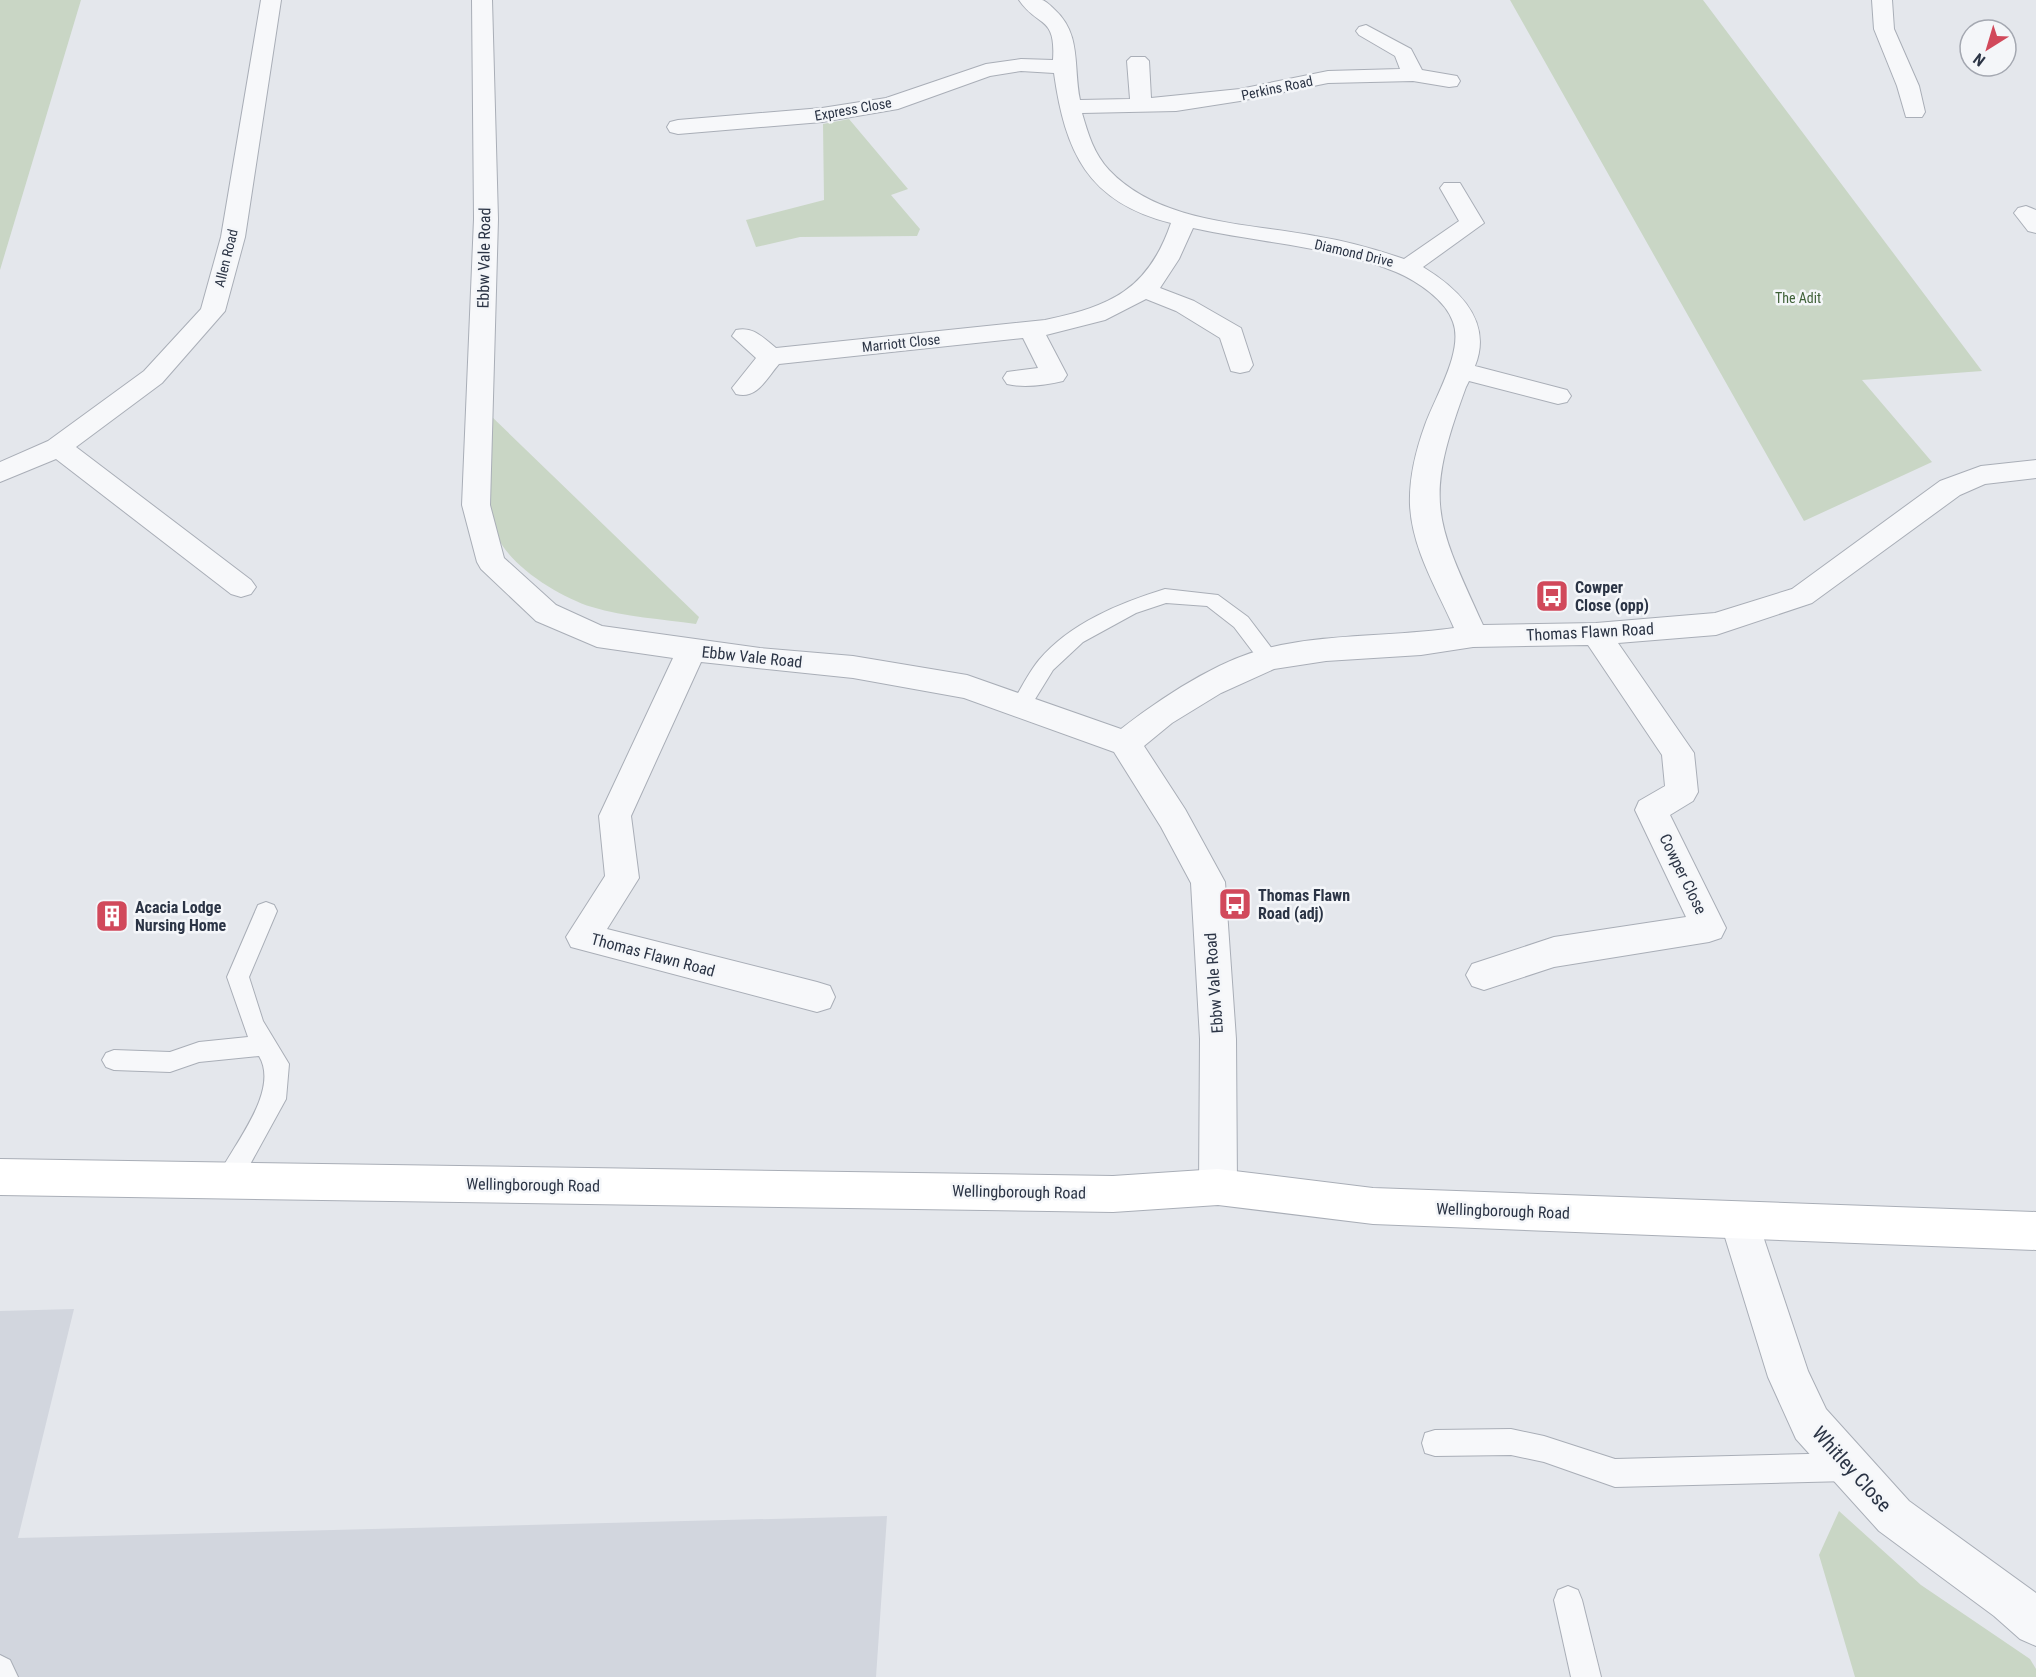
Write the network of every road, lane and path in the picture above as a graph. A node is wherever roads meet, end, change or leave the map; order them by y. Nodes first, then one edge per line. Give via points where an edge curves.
1 (271, 0) edge
2 (482, 0) edge
3 (1029, 0) edge
4 (1882, 0) edge
5 (1366, 31) dead end
6 (1138, 61) dead end
7 (1064, 67) junction
8 (1413, 75) junction
9 (1449, 81) dead end
10 (1141, 105) junction
11 (1071, 107) junction
12 (1914, 112) dead end
13 (708, 125) junction
14 (678, 127) dead end
15 (710, 150) dead end
16 (1452, 188) dead end
17 (1184, 221) junction
18 (1408, 267) junction
19 (1144, 290) junction
20 (1030, 328) junction
21 (745, 336) dead end
22 (771, 357) junction
23 (1240, 365) dead end
24 (1460, 370) junction
25 (1016, 378) dead end
26 (745, 388) dead end
27 (1558, 396) dead end
28 (58, 447) junction
29 (2036, 469) edge
30 (0, 473) edge
31 (241, 587) dead end
32 (1596, 634) junction
33 (1473, 636) junction
34 (691, 651) junction
35 (1269, 659) junction
36 (1022, 705) junction
37 (1125, 743) junction
38 (266, 911) dead end
39 (1484, 975) dead end
40 (817, 997) dead end
41 (265, 1045) junction
42 (114, 1060) dead end
43 (0, 1177) edge
44 (227, 1182) junction
45 (1218, 1187) junction
46 (1740, 1221) junction
47 (2036, 1232) edge
48 (1435, 1443) dead end
49 (1848, 1467) junction
50 (1568, 1600) dead end
51 (2036, 1623) edge
52 (0, 1670) edge
53 (3, 1677) edge
54 (1586, 1677) edge

1 - 28 street, Allen Road via 232,237 213,311 153,377
2 - 34 street, Ebbw Vale Road via 486,219 476,505 491,562 546,613 597,636
3 - 7 street, Diamond Drive via 1053,18 1064,34
4 - 12 street via 1884,28 1908,86
5 - 8 street via 1404,53
6 - 10 street
7 - 11 street, Diamond Drive
7 - 13 street, Express Close via 1021,65 986,70 890,104 822,115
8 - 9 street, Perkins Road
8 - 10 street, Perkins Road via 1328,77 1240,96
10 - 11 street, Perkins Road
11 - 17 street, Diamond Drive via 1076,136 1088,163 1107,182 1138,202
13 - 14 street, Express Close
13 - 15 street
16 - 18 street via 1472,223
17 - 18 street, Diamond Drive via 1357,252
17 - 19 street, Marriott Close via 1175,248
18 - 24 street, Diamond Drive via 1442,290 1466,320 1467,352
19 - 20 street, Marriott Close via 1110,310
19 - 23 street via 1185,306 1232,334
20 - 22 street, Marriott Close
20 - 25 street via 1054,375
21 - 22 street
22 - 26 street
24 - 27 street
24 - 33 street, Diamond Drive via 1431,449 1424,487 1427,532
28 - 30 street, Allen Road
28 - 31 street
29 - 32 street, Thomas Flawn Road via 1981,476 1950,488 1802,596 1716,624
32 - 33 street, Thomas Flawn Road
32 - 39 street, Cowper Close via 1678,753 1682,792 1651,810 1709,928 1554,952
33 - 35 street, Thomas Flawn Road
34 - 36 street, Ebbw Vale Road via 853,667 967,687
34 - 40 street, Thomas Flawn Road via 615,816 622,879 583,938
35 - 36 lane via 1241,622 1211,600 1165,596 1076,637 1046,665
35 - 37 street, Thomas Flawn Road via 1210,685
36 - 37 street, Ebbw Vale Road
37 - 45 street, Ebbw Vale Road via 1208,882 1218,1039
38 - 41 lane via 238,977 253,1025
41 - 42 lane via 199,1052 170,1062
41 - 44 lane via 277,1064 274,1099
43 - 44 main road, Wellingborough Road
44 - 45 main road, Wellingborough Road via 1113,1194
45 - 46 main road, Wellingborough Road via 1374,1206
46 - 47 main road, Wellingborough Road
46 - 49 street, Whitley Close via 1789,1377 1811,1424
48 - 49 lane via 1511,1442 1615,1473
49 - 51 street, Whitley Close via 1894,1516
50 - 54 lane
52 - 53 lane

